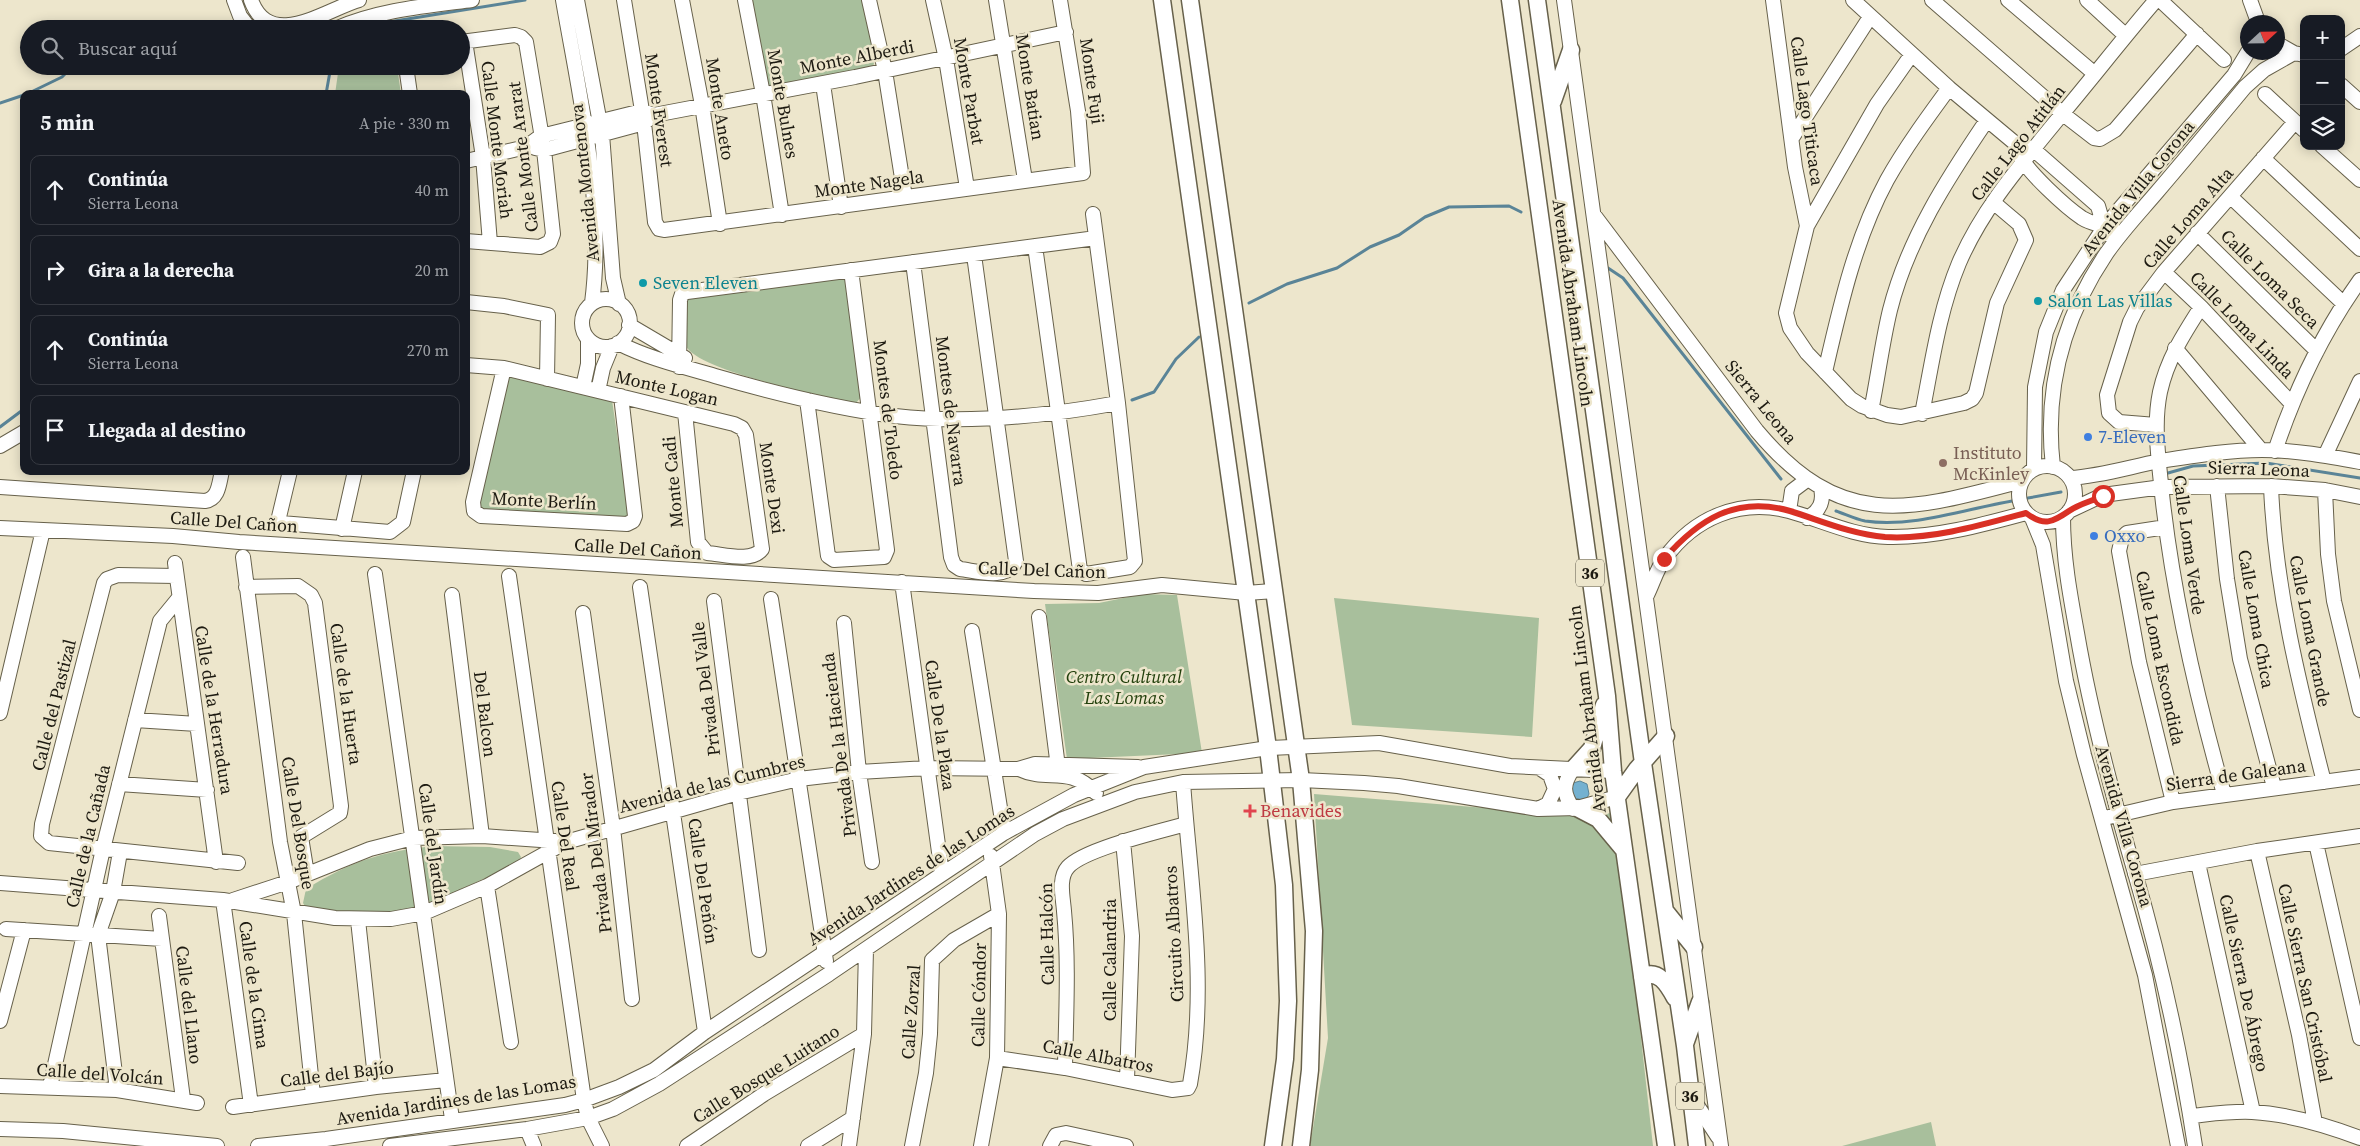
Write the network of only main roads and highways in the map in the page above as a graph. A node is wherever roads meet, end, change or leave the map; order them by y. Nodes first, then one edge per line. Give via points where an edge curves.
1 (1162, 0) edge
2 (1190, 0) edge
3 (1510, 0) edge
4 (1537, 0) edge
5 (1571, 50) road end
6 (1552, 105) junction
7 (1607, 696) junction
8 (1666, 736) road end
9 (1643, 763) junction
10 (1573, 769) road end
11 (1622, 791) junction
12 (1575, 808) road end
13 (1652, 822) junction
14 (1625, 852) junction
15 (1666, 912) junction
16 (1694, 947) road end
17 (1642, 977) junction
18 (1700, 1002) road end
19 (1678, 1004) junction
20 (1685, 1046) junction
21 (1273, 1146) edge
22 (1301, 1146) edge
23 (1666, 1146) edge
24 (1697, 1146) edge

1 - 21 main road via 1268,748 1284,885 1288,965 1285,1059
2 - 22 main road via 1301,780 1314,931 1310,1070
3 - 7 main road, Avenida Abraham Lincoln / 36
4 - 6 main road, 36
5 - 6 main road
6 - 9 main road, 36
7 - 10 main road via 1592,748
7 - 11 main road, Avenida Abraham Lincoln / 36 via 1613,771
8 - 9 main road
9 - 11 main road
9 - 13 main road, 36
11 - 13 main road
11 - 14 main road, Avenida Abraham Lincoln / 36
12 - 14 main road via 1598,819
13 - 15 main road, 36
14 - 17 main road, Avenida Abraham Lincoln / 36
15 - 16 main road
15 - 19 main road, 36
17 - 19 main road via 1653,974 1662,979
17 - 23 main road, Avenida Abraham Lincoln / 36
18 - 20 main road
19 - 20 main road, 36
20 - 24 main road, 36

